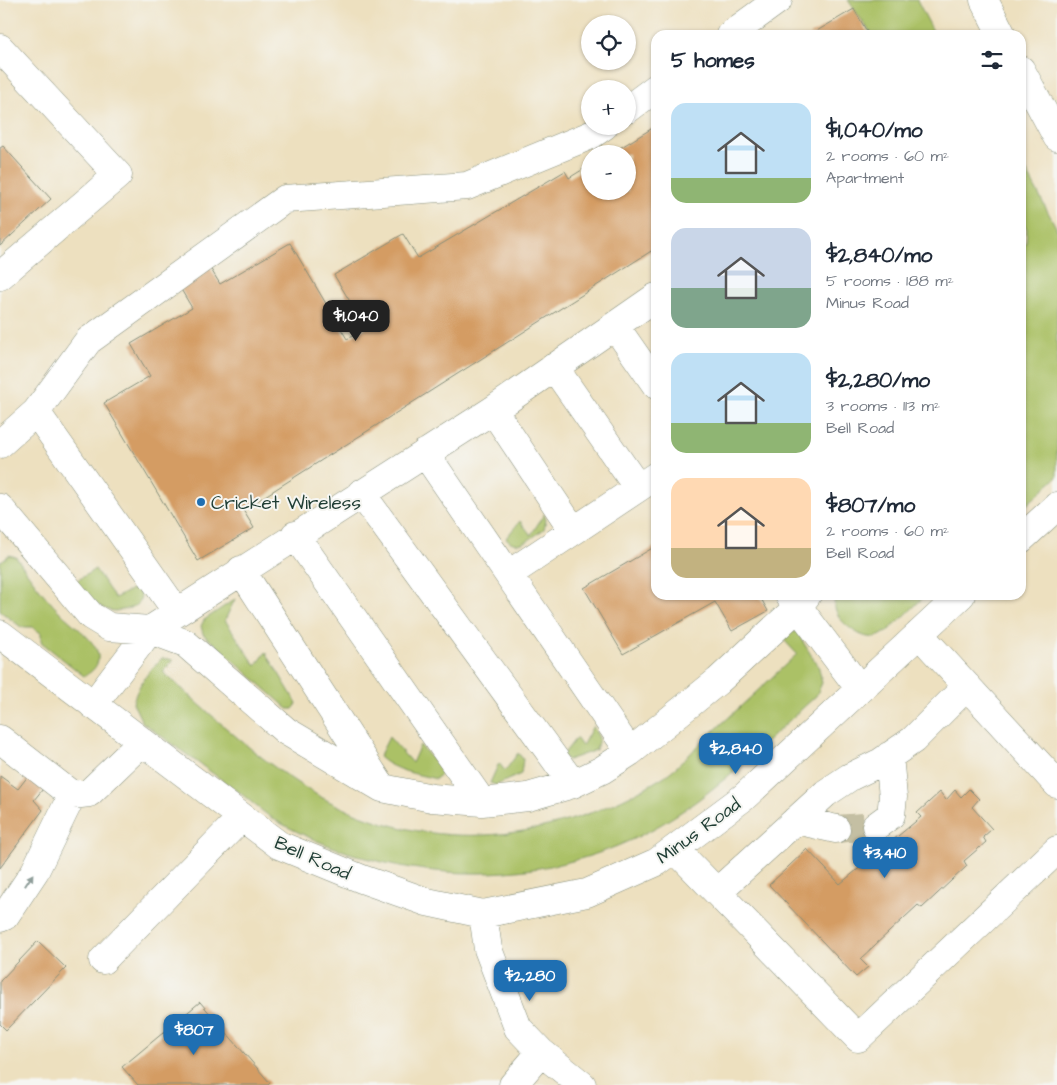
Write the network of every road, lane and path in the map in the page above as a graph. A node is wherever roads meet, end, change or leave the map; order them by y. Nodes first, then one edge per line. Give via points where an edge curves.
1 (778, 0) edge
2 (984, 0) edge
3 (737, 30) edge
4 (999, 30) edge
5 (0, 48) edge
6 (1026, 79) edge
7 (651, 92) edge
8 (636, 103) edge
9 (592, 135) edge
10 (1057, 137) edge
11 (0, 276) edge
12 (651, 301) edge
13 (615, 326) junction
14 (554, 367) junction
15 (651, 378) edge
16 (493, 410) junction
17 (36, 412) junction
18 (0, 444) edge
19 (425, 453) junction
20 (647, 482) edge
21 (361, 493) junction
22 (1057, 506) edge
23 (0, 508) edge
24 (573, 530) junction
25 (1026, 535) edge
26 (295, 536) junction
27 (241, 570) junction
28 (509, 574) junction
29 (796, 600) edge
30 (798, 600) edge
31 (956, 600) edge
32 (177, 612) junction
33 (150, 630) junction
34 (0, 634) edge
35 (919, 634) junction
36 (967, 686) junction
37 (860, 689) junction
38 (93, 705) junction
39 (0, 740) edge
40 (142, 742) junction
41 (630, 752) junction
42 (889, 756) junction
43 (573, 784) junction
44 (1057, 784) edge
45 (382, 788) junction
46 (72, 795) junction
47 (482, 802) junction
48 (242, 817) junction
49 (796, 820) junction
50 (876, 826) dead end
51 (836, 829) tunnel mouth
52 (675, 849) junction
53 (1057, 850) edge
54 (717, 892) junction
55 (483, 914) junction
56 (0, 918) edge
57 (103, 960) dead end
58 (541, 1052) junction
59 (513, 1085) edge
60 (582, 1085) edge

1 - 3 street
2 - 4 street
5 - 11 street via 118,175
6 - 10 street
7 - 8 street
9 - 17 street via 466,186 285,199 88,341
12 - 13 street
13 - 14 street
13 - 15 street
14 - 16 street
14 - 20 street
16 - 19 street
16 - 24 street
17 - 18 street
17 - 32 street
19 - 21 street
19 - 28 street
20 - 24 street
21 - 26 street
21 - 43 street
22 - 25 street
23 - 33 street via 91,616 109,626
24 - 28 street
26 - 27 street
26 - 47 street
27 - 32 street
27 - 45 street
28 - 41 street
29 - 41 street via 718,681
30 - 37 street
31 - 35 street, Minus Road
32 - 33 street
33 - 38 street
33 - 45 street via 185,643 286,731
34 - 38 street, Bell Road
35 - 36 street
35 - 37 street, Minus Road
36 - 42 street via 912,740
36 - 44 street
37 - 52 street, Minus Road via 744,797
38 - 40 street, Bell Road
39 - 46 street
40 - 46 street via 89,793
40 - 48 street, Bell Road
41 - 43 street
42 - 49 street via 842,782
42 - 50 street via 893,797 890,815
43 - 47 street via 528,797
45 - 47 street via 432,798
56 -> 46 street via 5,916 35,871
48 - 55 street, Bell Road via 279,845 362,879 427,902
48 - 57 street
49 - 51 street
49 - 54 street
52 - 54 street
52 - 55 street, Minus Road via 657,862 587,893
53 - 54 street via 858,1038
55 - 58 street via 488,948 501,989 518,1028
58 - 59 street
58 - 60 street

